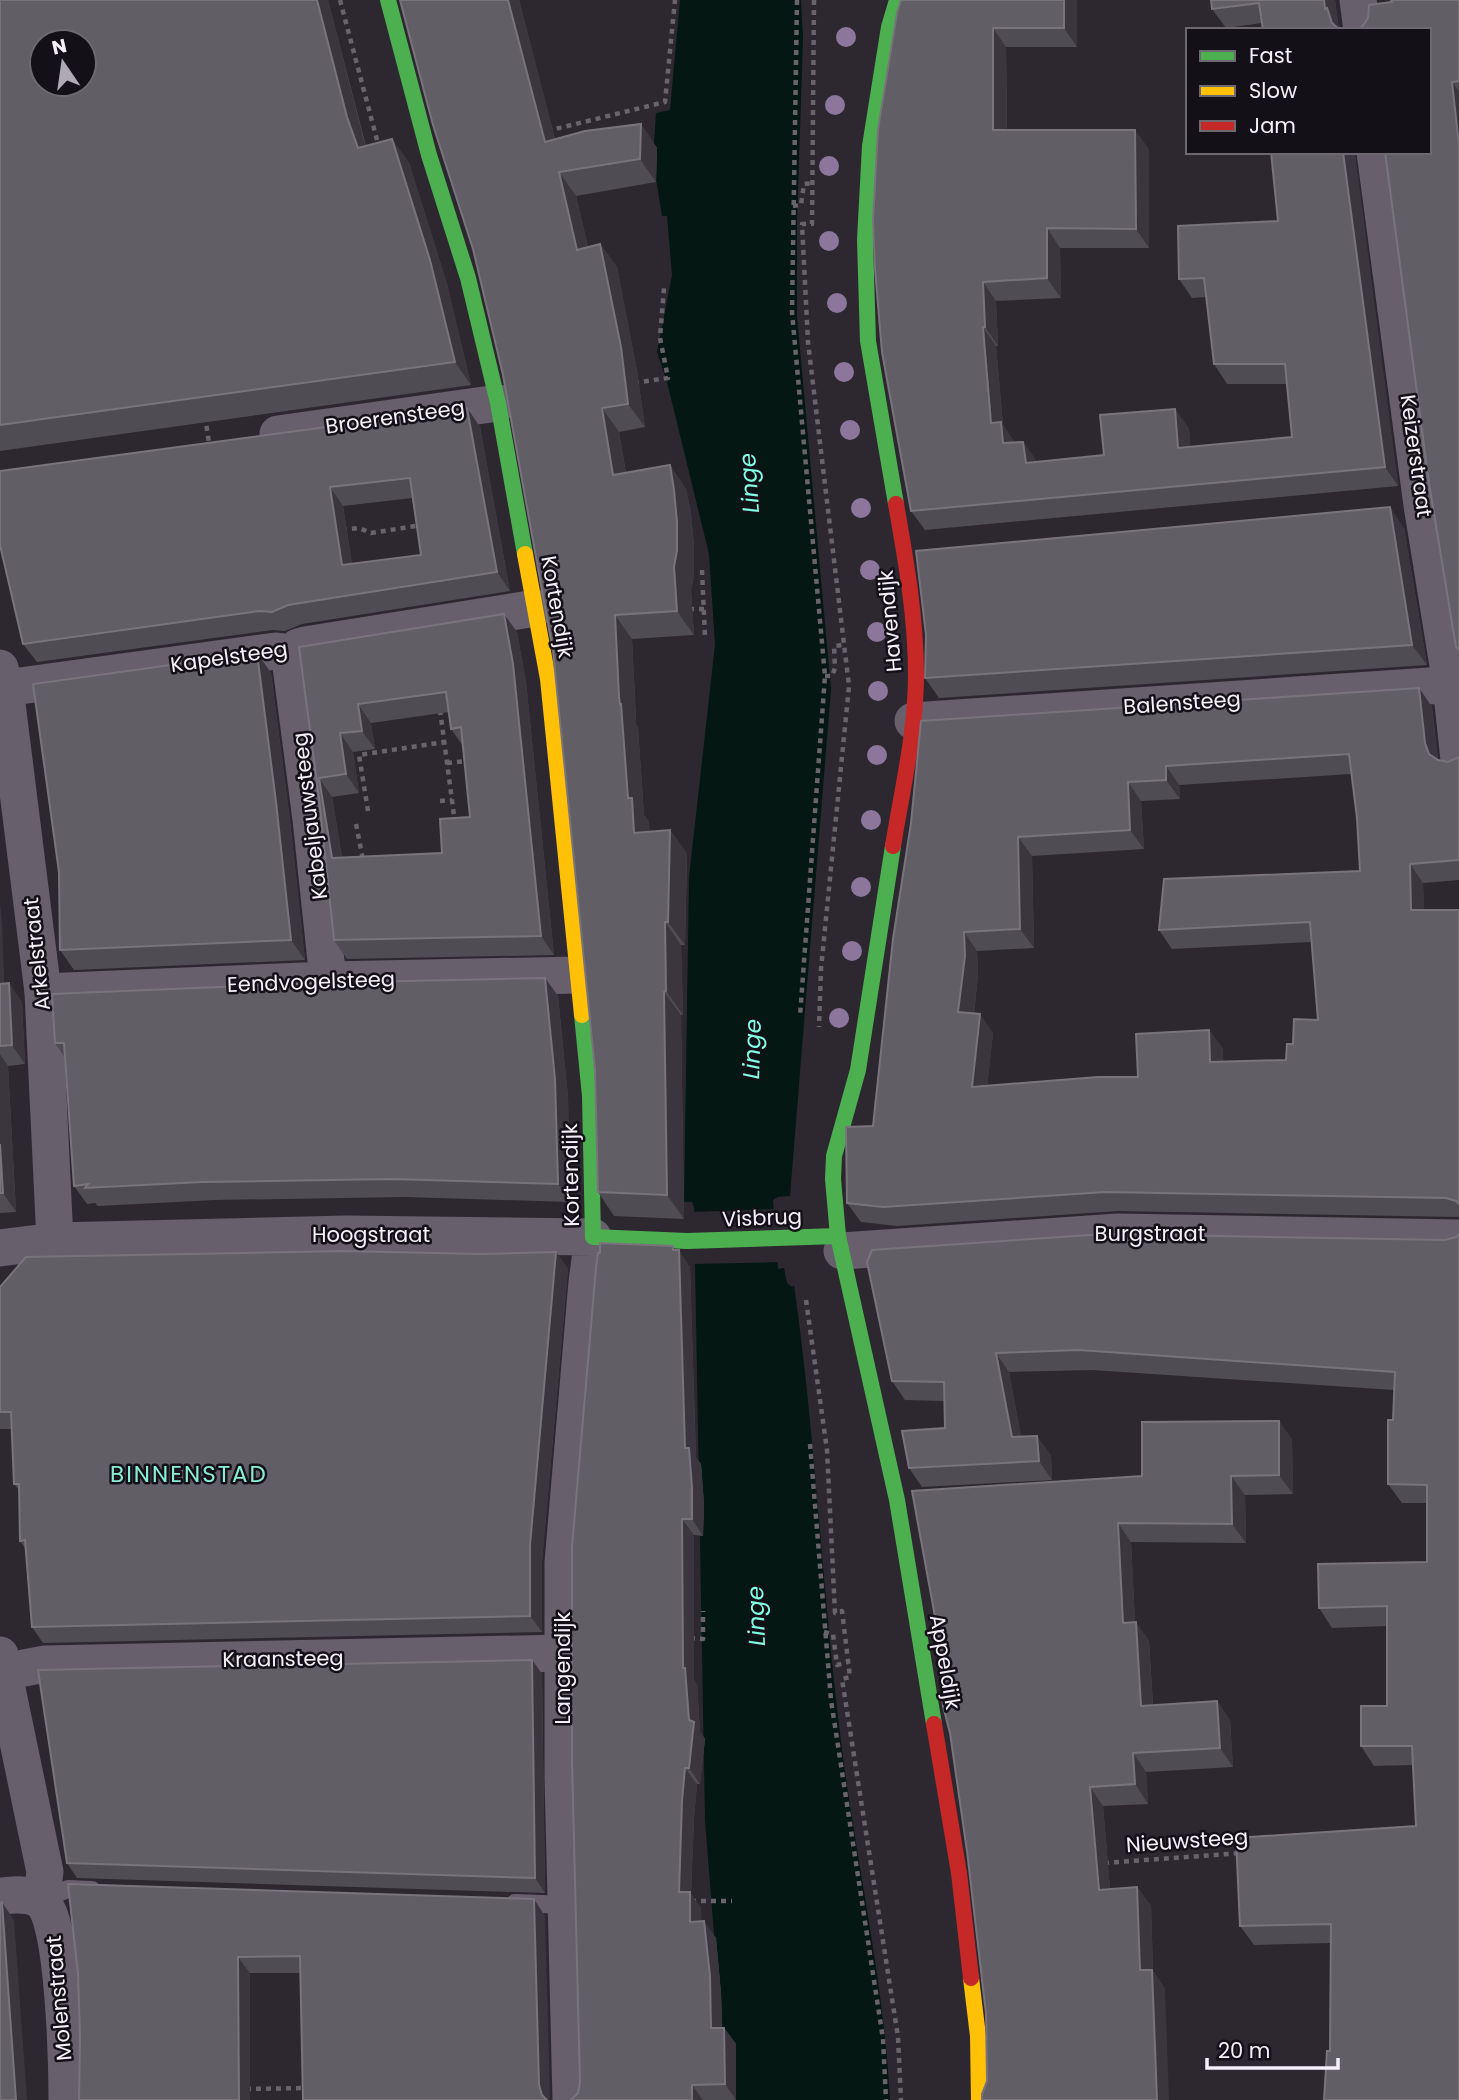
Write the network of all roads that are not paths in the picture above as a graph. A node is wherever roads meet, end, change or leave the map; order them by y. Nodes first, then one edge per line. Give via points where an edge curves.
1 (388, 0) edge
2 (897, 0) edge
3 (1359, 0) edge
4 (1362, 28) edge
5 (1375, 154) edge
6 (498, 403) junction
7 (209, 443) edge
8 (536, 608) junction
9 (292, 653) junction
10 (2, 681) edge
11 (1455, 684) edge
12 (914, 721) junction
13 (1459, 760) edge
14 (579, 975) junction
15 (328, 981) junction
16 (43, 992) junction
17 (593, 1237) junction
18 (1459, 1238) edge
19 (55, 1241) junction
20 (687, 1241) joint
21 (840, 1244) junction
22 (0, 1248) edge
23 (563, 1653) junction
24 (2, 1663) edge
25 (109, 1891) edge
26 (0, 1896) edge
27 (41, 1900) junction
28 (492, 1902) edge
29 (568, 1905) junction
30 (67, 2100) edge
31 (571, 2100) edge
32 (979, 2100) edge

1 - 6 street, Kortendijk via 468,278
2 - 12 street, Havendijk via 870,146 865,240 868,341 918,551
3 - 4 street
5 - 11 street, Keizerstraat via 1408,506
6 - 7 street, Broerensteeg
6 - 8 street, Kortendijk
8 - 9 street, Kapelsteeg via 305,645
8 - 14 street, Kortendijk via 548,679
9 - 10 street, Kapelsteeg via 275,651
9 - 15 street, Kabeljauwsteeg
10 - 16 street, Arkelstraat
11 - 12 street, Balensteeg
11 - 13 street, Keizerstraat
12 - 21 street, Havendijk via 858,1070 834,1156
14 - 15 street, Eendvogelsteeg
14 - 17 street, Kortendijk via 590,1096
15 - 16 street, Eendvogelsteeg
16 - 19 street, Arkelstraat
17 - 19 street, Hoogstraat via 346,1234
17 - 20 street, Hoogstraat
17 - 23 street, Langendijk via 563,1563
18 - 21 street, Burgstraat via 1118,1232
19 - 22 street, Hoogstraat
20 - 21 street, Visbrug via 782,1239
21 - 32 street, Appeldijk via 904,1500 959,1873 978,2036
23 - 24 street, Kraansteeg
23 - 29 street, Langendijk
24 - 27 street via 45,1872
25 - 27 lane via 68,1889
26 - 27 street
27 - 30 street, Molenstraat via 49,1910 58,1950
28 - 29 lane
29 - 31 street, Langendijk

